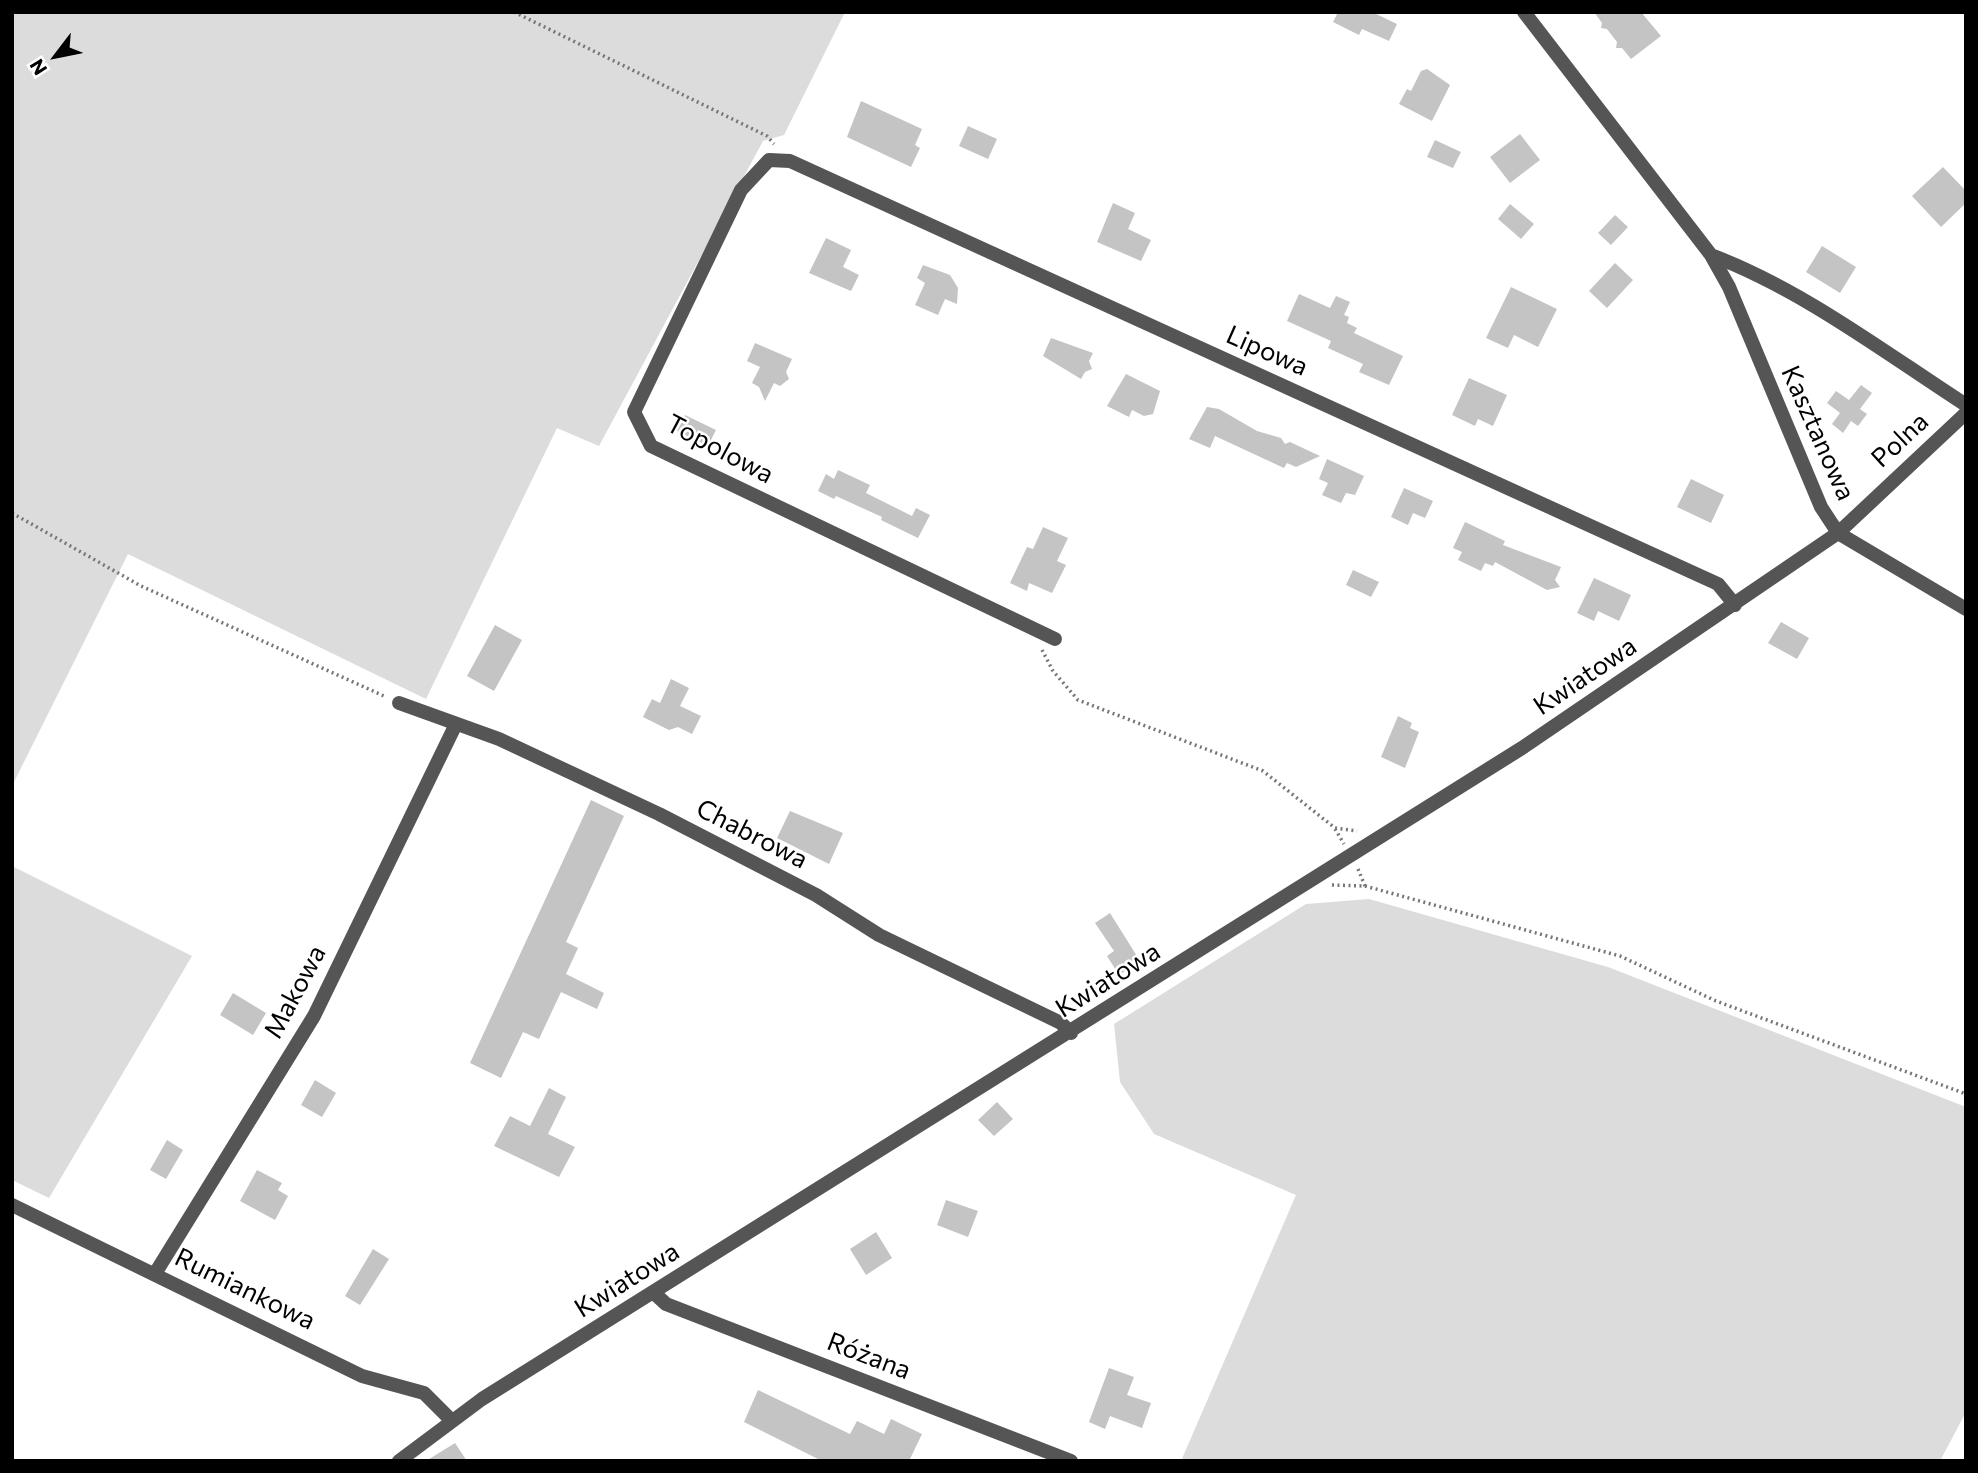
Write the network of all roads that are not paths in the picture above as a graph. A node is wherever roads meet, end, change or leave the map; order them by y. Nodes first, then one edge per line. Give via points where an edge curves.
1 (1513, 12) edge
2 (1527, 16) edge
3 (769, 160) joint
4 (1711, 255) junction
5 (1966, 405) edge
6 (1966, 413) edge
7 (1838, 533) junction
8 (1735, 605) junction
9 (1966, 609) edge
10 (1055, 639) dead end
11 (399, 703) road end
12 (456, 724) junction
13 (1071, 1033) junction
14 (12, 1205) edge
15 (156, 1272) junction
16 (653, 1292) junction
17 (451, 1420) junction
18 (399, 1461) edge
19 (1071, 1461) edge

1 - 2 street
2 - 4 street, Kasztanowa
3 - 8 street, Lipowa via 790,161 1718,584
3 - 10 street, Topolowa via 741,191 634,412 651,446
4 - 5 street via 1738,265 1885,349
4 - 7 street, Kasztanowa via 1821,507
6 - 7 street, Polna
7 - 8 street, Kwiatowa
7 - 9 street, Kasztanowa
8 - 13 street, Kwiatowa via 1522,748
11 - 12 street, Chabrowa
12 - 13 street, Chabrowa via 499,739 659,814 816,895 879,935 1061,1023
12 - 15 street, Makowa via 314,1016
13 - 16 street, Kwiatowa
14 - 15 street, Rumiankowa
15 - 17 street, Rumiankowa via 362,1376 424,1393
16 - 17 street, Kwiatowa
16 - 19 street, Różana via 666,1304
17 - 18 street, Kwiatowa

